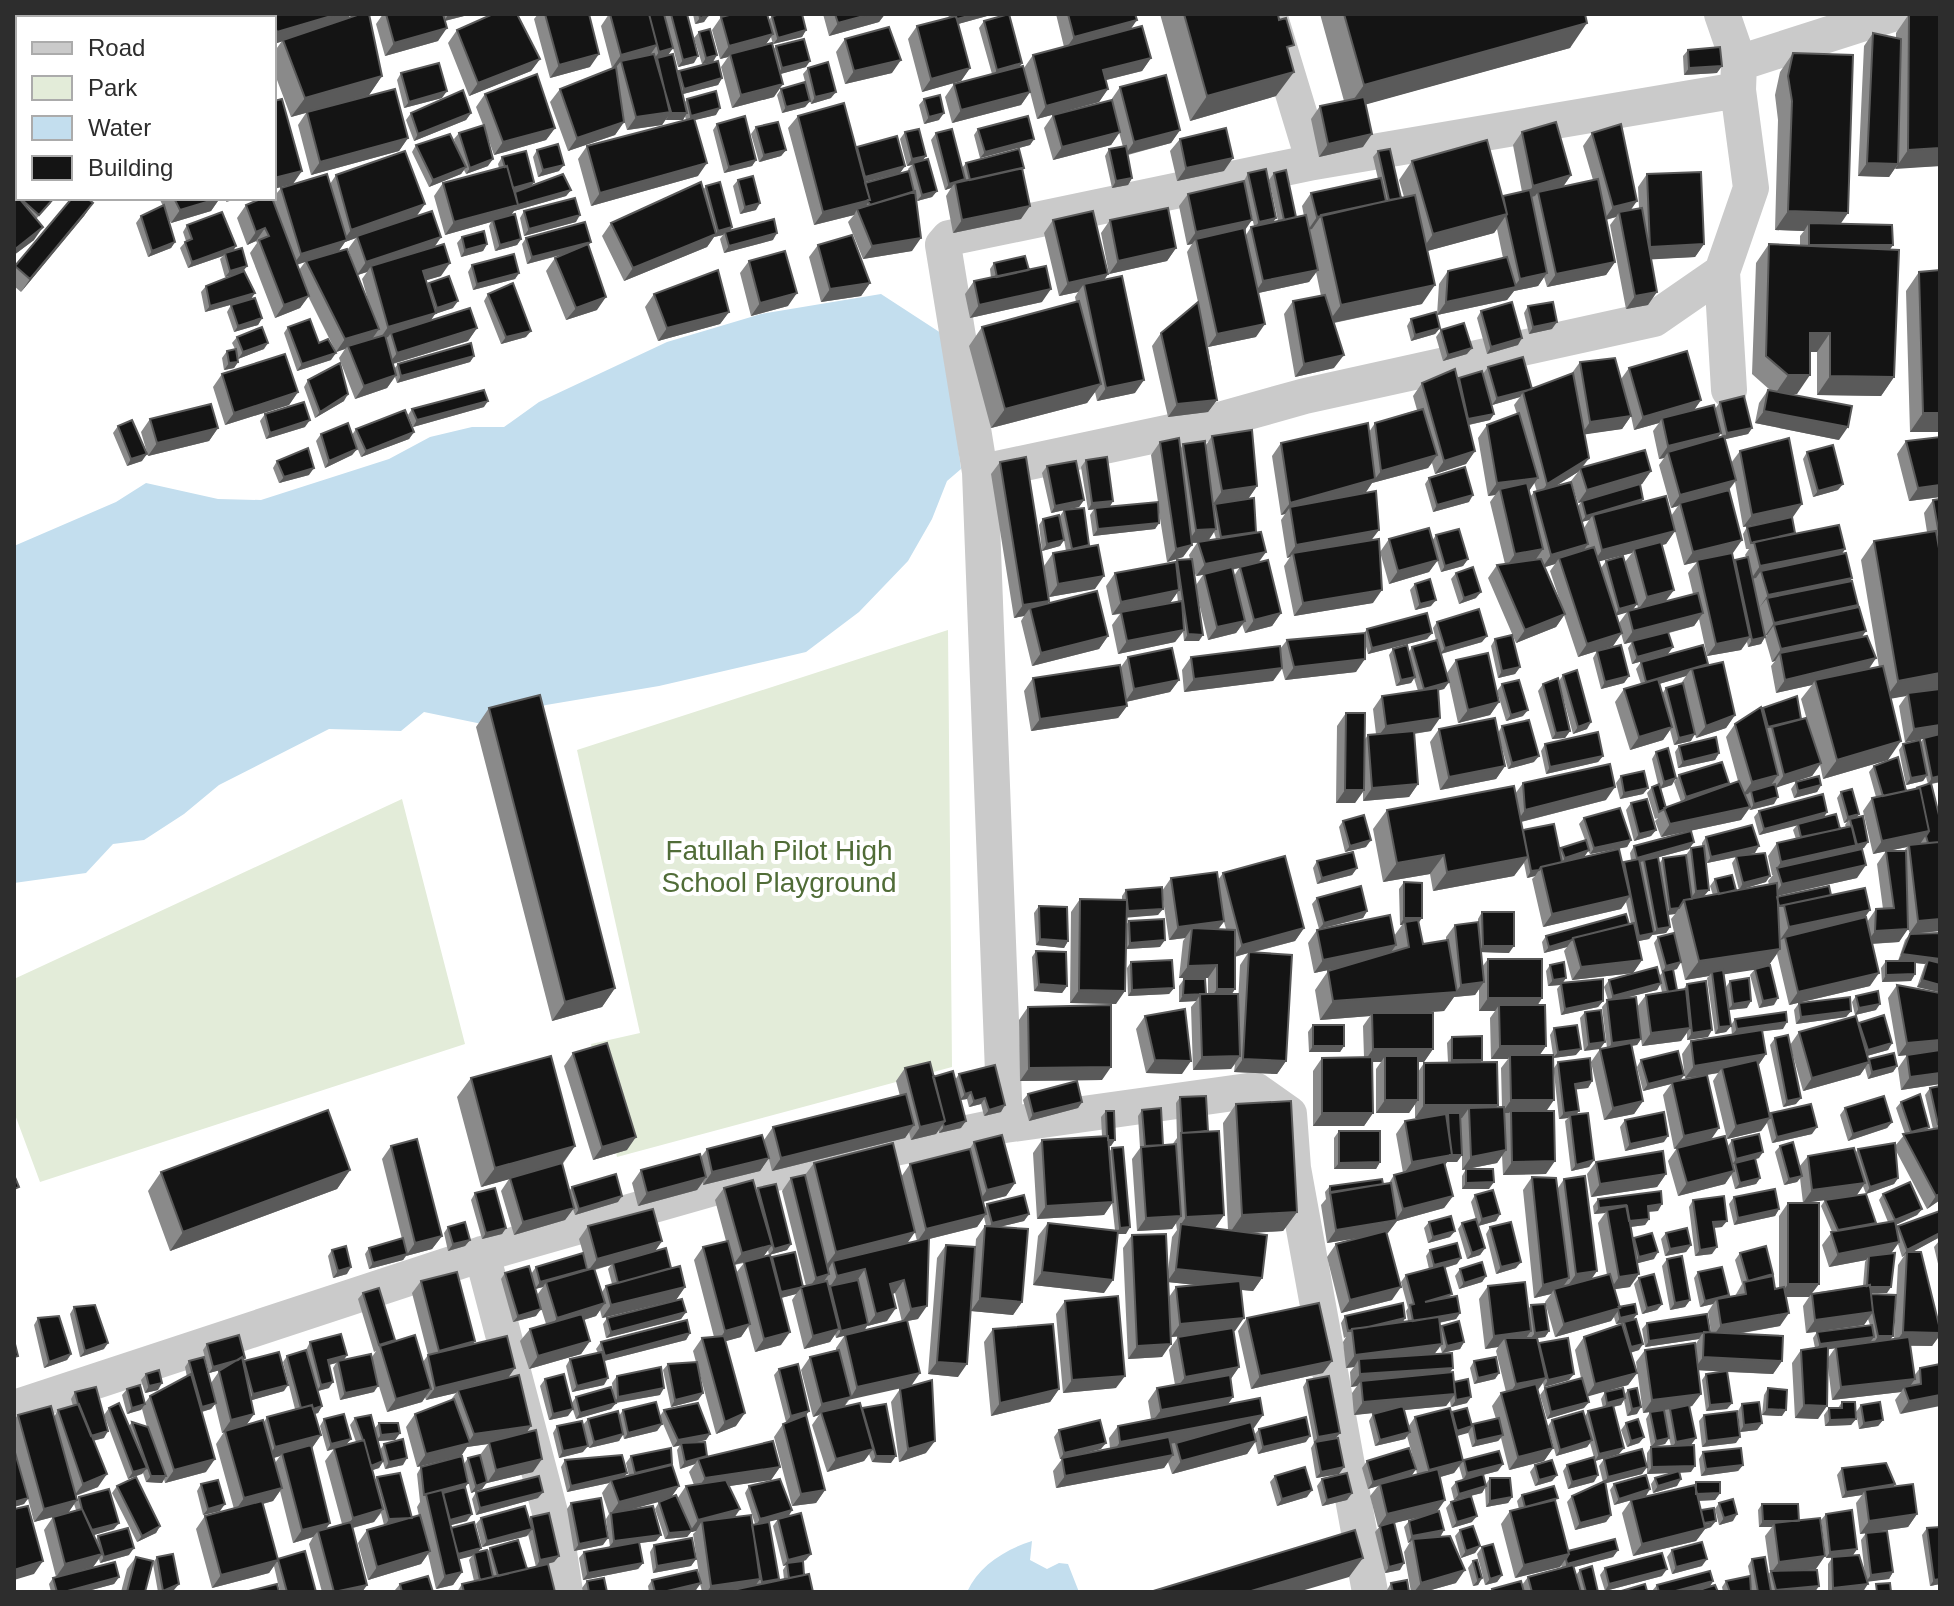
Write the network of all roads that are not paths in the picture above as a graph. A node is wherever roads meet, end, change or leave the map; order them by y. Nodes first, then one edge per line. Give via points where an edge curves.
1 (1269, 14) edge
2 (1722, 14) edge
3 (1892, 14) edge
4 (1738, 77) junction
5 (1314, 162) junction
6 (1722, 272) junction
7 (1729, 390) dead end
8 (980, 472) junction
9 (1005, 1125) junction
10 (482, 1254) junction
11 (14, 1408) edge
12 (565, 1592) edge
13 (1370, 1592) edge

1 - 5 street
2 - 4 street
3 - 4 street
4 - 5 street
4 - 6 street via 1751,188
5 - 8 street via 949,238 942,252
6 - 7 street
6 - 8 street via 1654,319
8 - 9 street
9 - 10 street via 738,1181
9 - 13 street via 1255,1090 1289,1114 1293,1168
10 - 11 street
10 - 12 street via 557,1539

